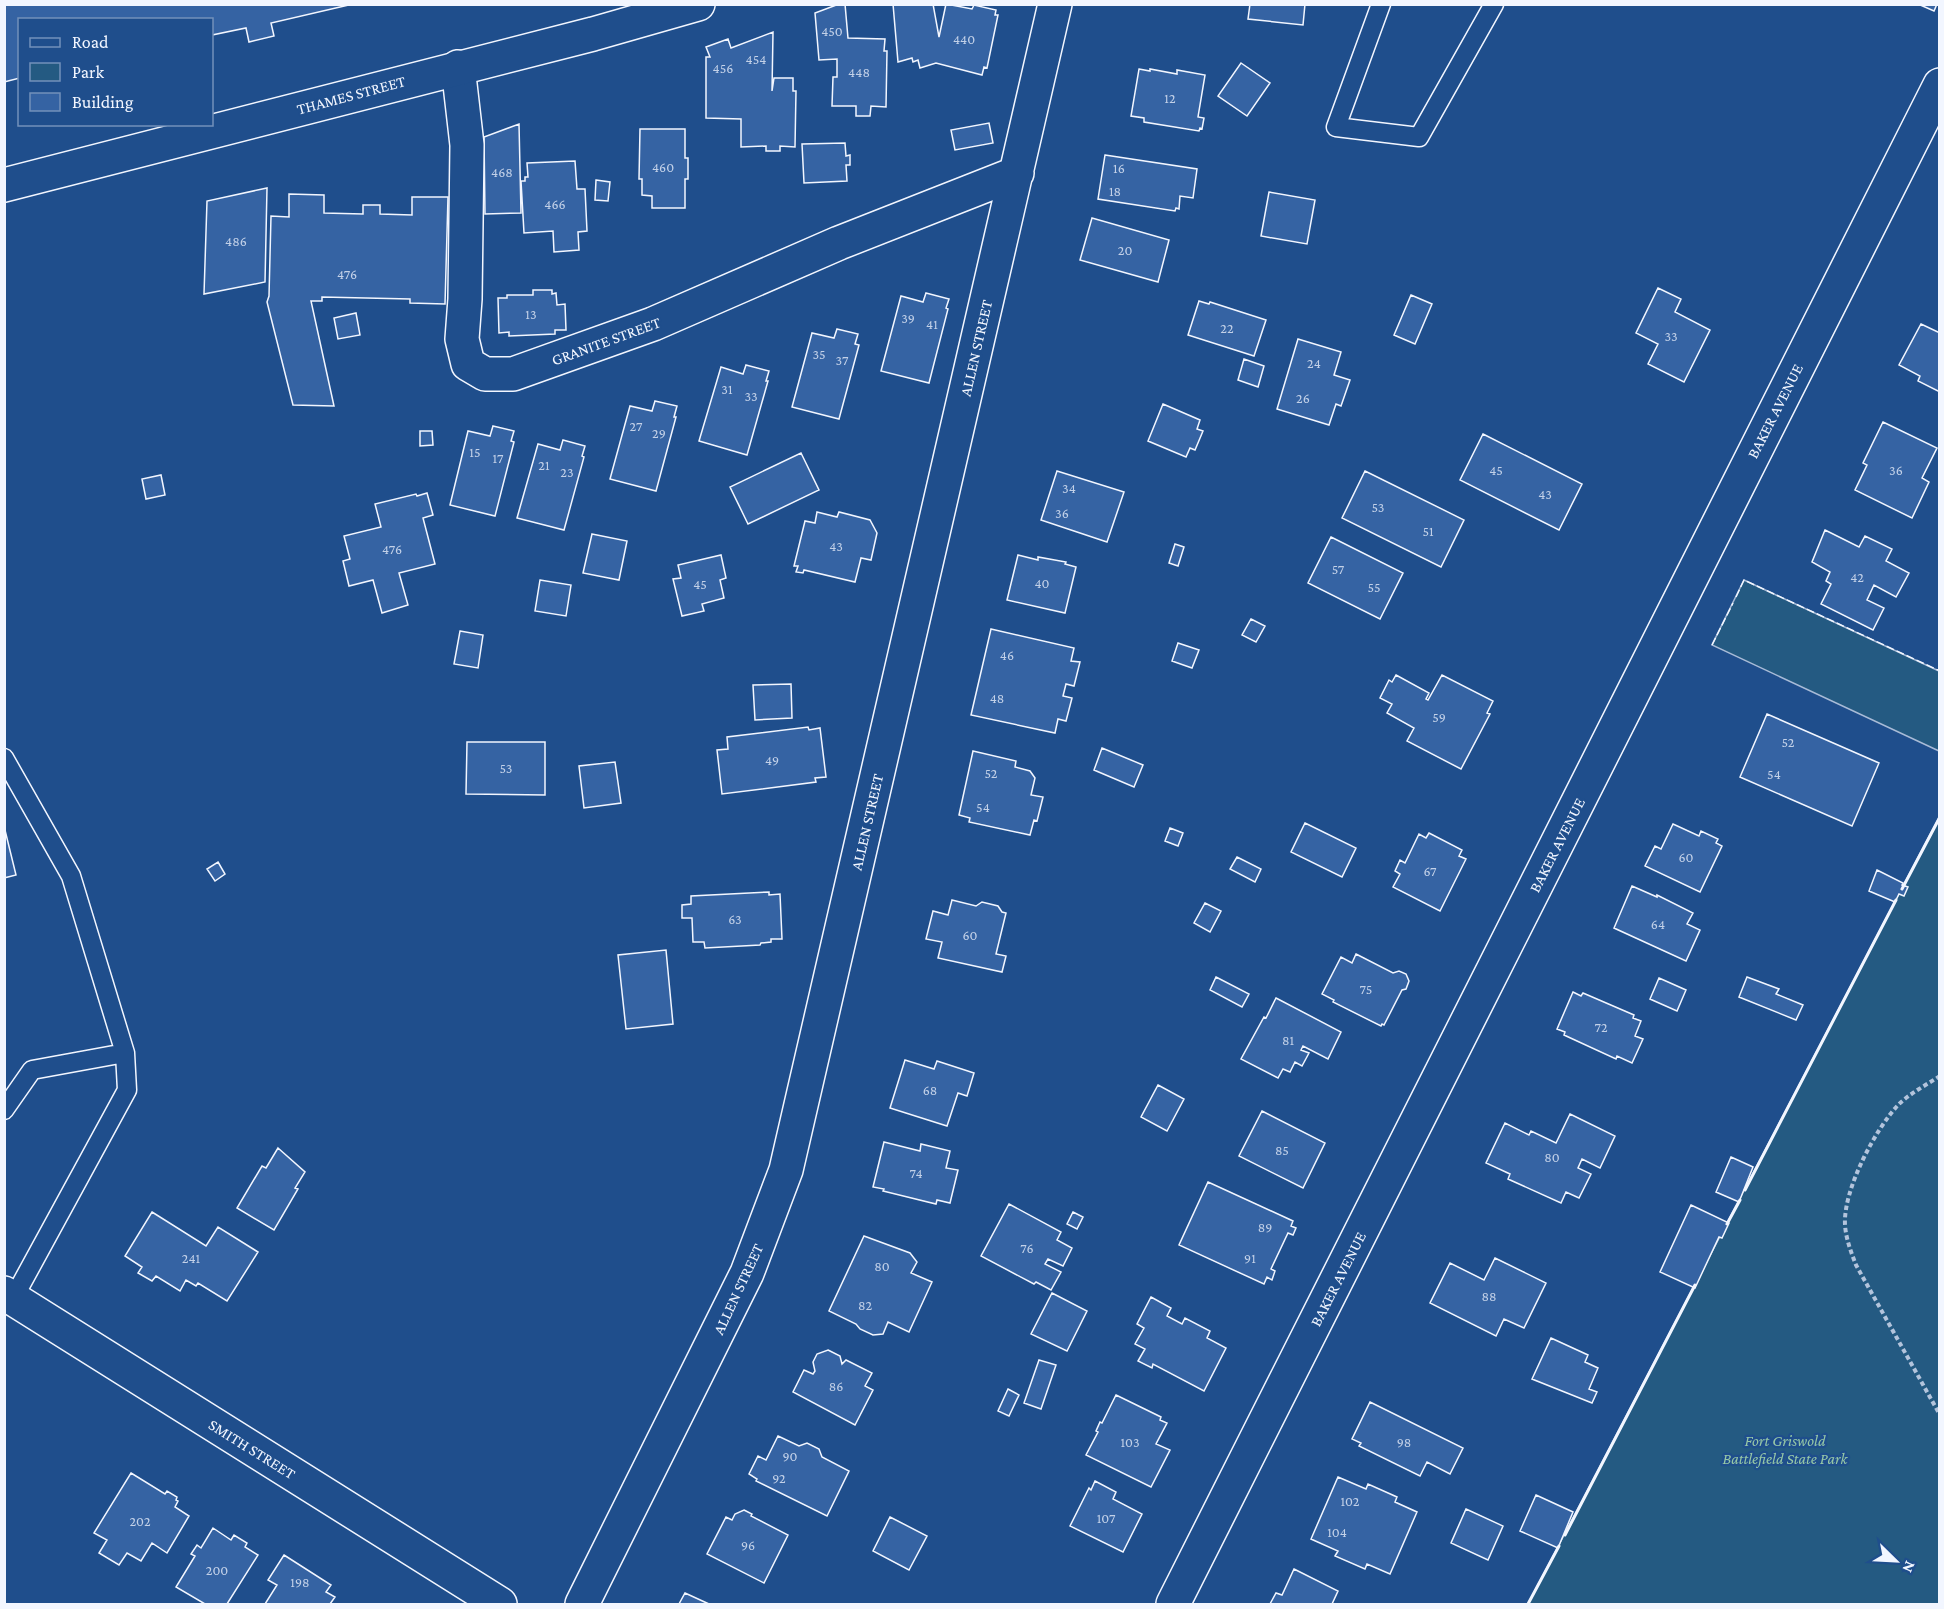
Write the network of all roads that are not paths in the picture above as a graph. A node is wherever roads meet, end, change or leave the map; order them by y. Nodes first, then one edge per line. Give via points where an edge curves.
1 (698, 4) edge
2 (1054, 4) edge
3 (1381, 4) edge
4 (1486, 8) edge
5 (458, 67) junction
6 (1940, 85) edge
7 (1017, 173) junction
8 (4, 185) edge
9 (4, 758) edge
10 (125, 1053) junction
11 (4, 1110) edge
12 (9, 1296) edge
13 (500, 1605) edge
14 (582, 1605) edge
15 (1173, 1605) edge

1 - 5 street, THAMES STREET
2 - 7 street, ALLEN STREET
3 - 4 lane via 1336,127 1419,137
5 - 7 street, GRANITE STREET via 467,145 462,339 468,364 485,374 513,374 653,324 839,243
5 - 8 street, THAMES STREET
6 - 15 street, BAKER AVENUE
7 - 14 street, ALLEN STREET via 786,1170 747,1274
9 - 10 lane via 71,876
10 - 11 lane via 32,1070
10 - 12 lane via 128,1090
12 - 13 street, SMITH STREET

